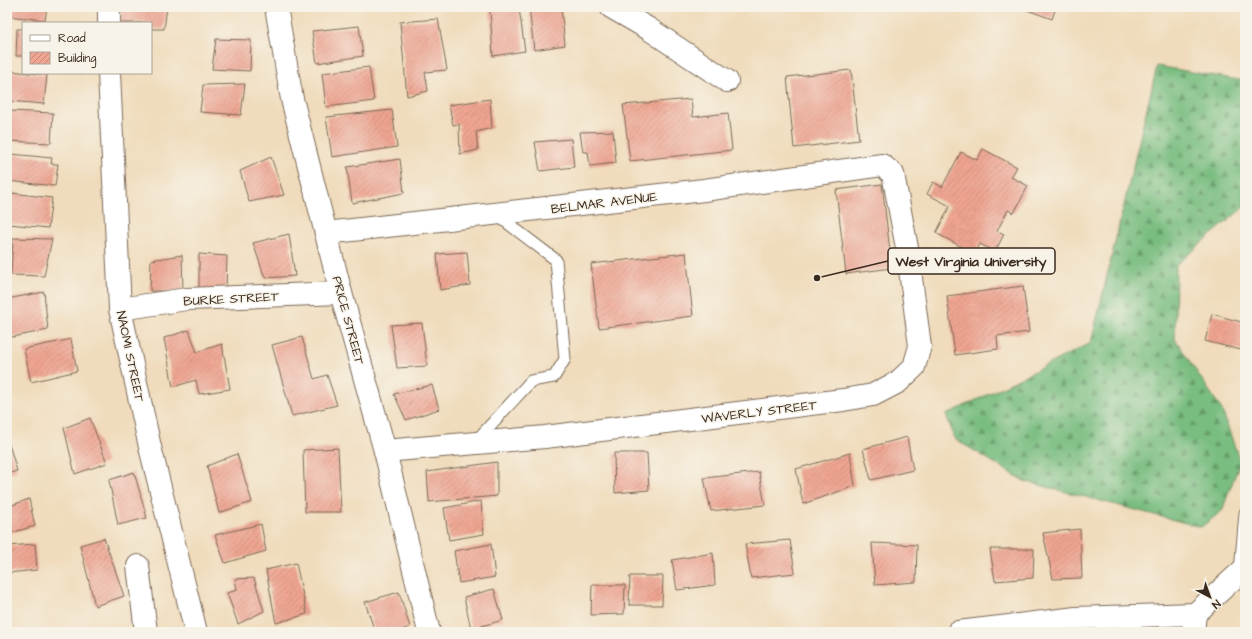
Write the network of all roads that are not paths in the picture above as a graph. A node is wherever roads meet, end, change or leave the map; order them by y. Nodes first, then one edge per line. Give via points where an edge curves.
1 (109, 7) edge
2 (276, 7) edge
3 (611, 7) edge
4 (109, 22) edge
5 (109, 74) edge
6 (727, 81) dead end
7 (882, 165) joint
8 (497, 215) junction
9 (326, 234) junction
10 (341, 293) junction
11 (120, 309) junction
12 (473, 443) junction
13 (385, 451) junction
14 (1245, 514) edge
15 (138, 566) dead end
16 (1242, 571) edge
17 (1194, 623) edge
18 (1077, 625) edge
19 (146, 632) edge
20 (196, 632) edge
21 (429, 632) edge
22 (958, 632) edge

1 - 4 street
2 - 9 street, PRICE STREET via 292,99
3 - 6 street
5 - 11 street, NAOMI STREET
7 - 8 street, BELMAR AVENUE
7 - 12 street, WAVERLY STREET via 893,174 907,248 920,346 914,367 898,382 873,395 843,400 545,437
8 - 9 street, BELMAR AVENUE
8 - 12 lane via 556,260 565,359 554,377 531,382
9 - 10 street, PRICE STREET
10 - 11 street, BURKE STREET via 187,299
10 - 13 street, PRICE STREET
11 - 20 street, NAOMI STREET via 150,447
12 - 13 street, WAVERLY STREET
13 - 21 street, PRICE STREET
14 - 16 lane
15 - 19 street
16 - 17 street
17 - 18 street
18 - 22 street

